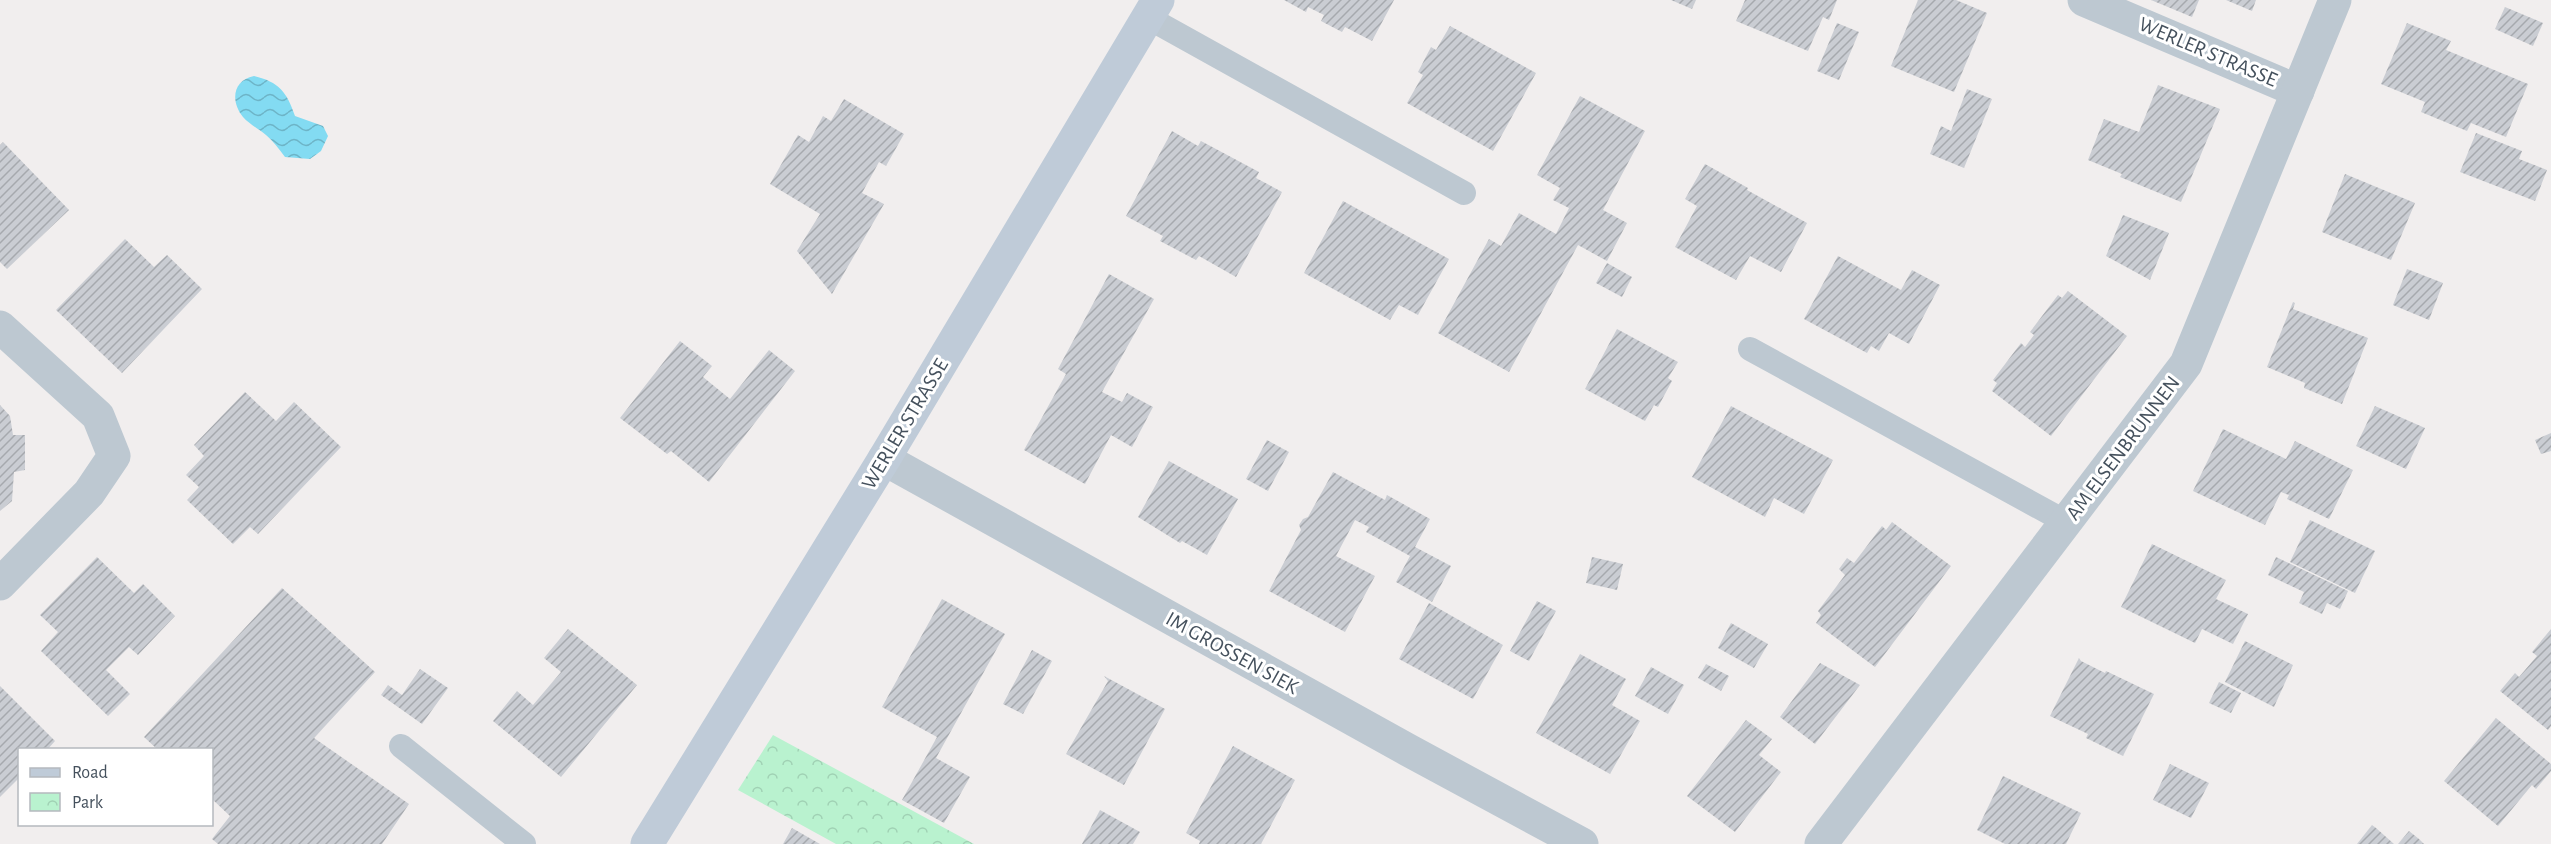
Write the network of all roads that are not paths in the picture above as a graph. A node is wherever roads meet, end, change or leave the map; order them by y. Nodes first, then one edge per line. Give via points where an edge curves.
1 (2084, 0) edge
2 (2335, 0) edge
3 (1153, 9) edge
4 (2298, 91) junction
5 (1464, 193) dead end
6 (0, 327) edge
7 (1750, 350) dead end
8 (884, 459) junction
9 (2066, 522) junction
10 (0, 584) edge
11 (401, 746) dead end
12 (524, 844) edge
13 (647, 844) edge
14 (1582, 844) edge
15 (1821, 844) edge

1 - 4 street, WERLER STRASSE
2 - 4 street, AM ELSENBRUNNEN
3 - 5 lane
3 - 8 main road, WERLER STRASSE
4 - 9 street, AM ELSENBRUNNEN via 2186,364
6 - 10 street via 98,416 114,456 89,493
7 - 9 lane
8 - 13 main road, WERLER STRASSE
8 - 14 street, IM GROSSEN SIEK
9 - 15 street, AM ELSENBRUNNEN
11 - 12 lane

